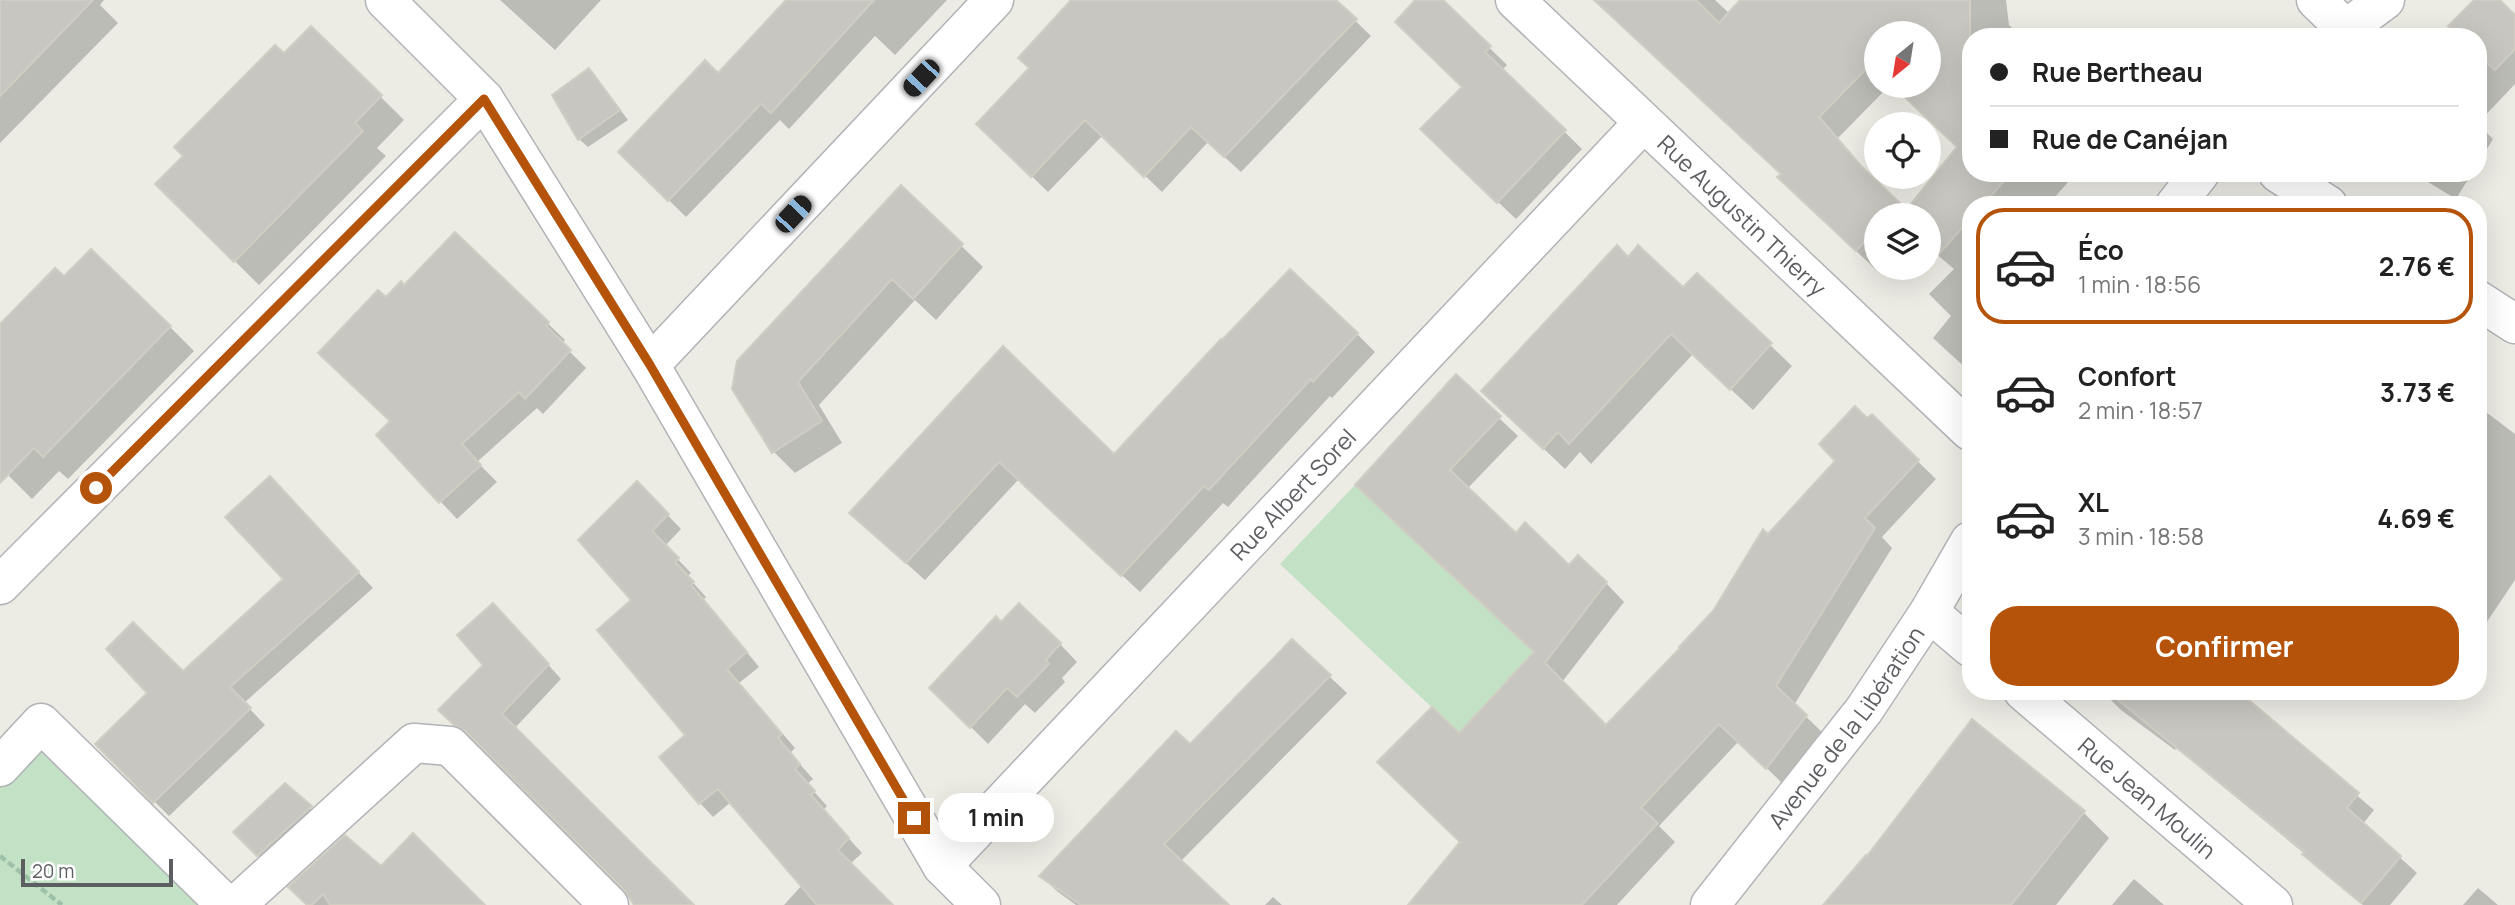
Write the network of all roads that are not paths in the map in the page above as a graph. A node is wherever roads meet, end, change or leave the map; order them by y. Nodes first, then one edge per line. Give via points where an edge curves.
1 (385, 0) edge
2 (994, 0) edge
3 (1515, 0) edge
4 (2316, 0) edge
5 (2385, 0) edge
6 (2337, 28) edge
7 (2346, 28) edge
8 (484, 99) junction
9 (1643, 124) junction
10 (2193, 182) edge
11 (2292, 182) edge
12 (2182, 196) edge
13 (2314, 196) edge
14 (2487, 306) edge
15 (2515, 324) edge
16 (650, 365) junction
17 (1962, 423) edge
18 (1962, 555) edge
19 (6, 567) edge
20 (1929, 612) junction
21 (1962, 640) edge
22 (2033, 700) edge
23 (0, 767) edge
24 (942, 866) junction
25 (226, 905) edge
26 (236, 905) edge
27 (609, 905) edge
28 (981, 905) edge
29 (1710, 905) edge
30 (2273, 905) edge

1 - 8 street
2 - 16 street
3 - 9 street, Rue Augustin Thierry
4 - 6 street
5 - 7 street
8 - 16 street
8 - 19 street
9 - 17 street, Rue Augustin Thierry
9 - 24 street, Rue Albert Sorel
10 - 12 street
11 - 13 street
14 - 15 street
16 - 24 street
18 - 20 street, Avenue de la Libération
20 - 21 street
20 - 29 street, Avenue de la Libération via 1864,710
22 - 30 street, Rue Jean Moulin
23 - 25 street via 41,723
24 - 28 street
26 - 27 street via 414,743 450,746

